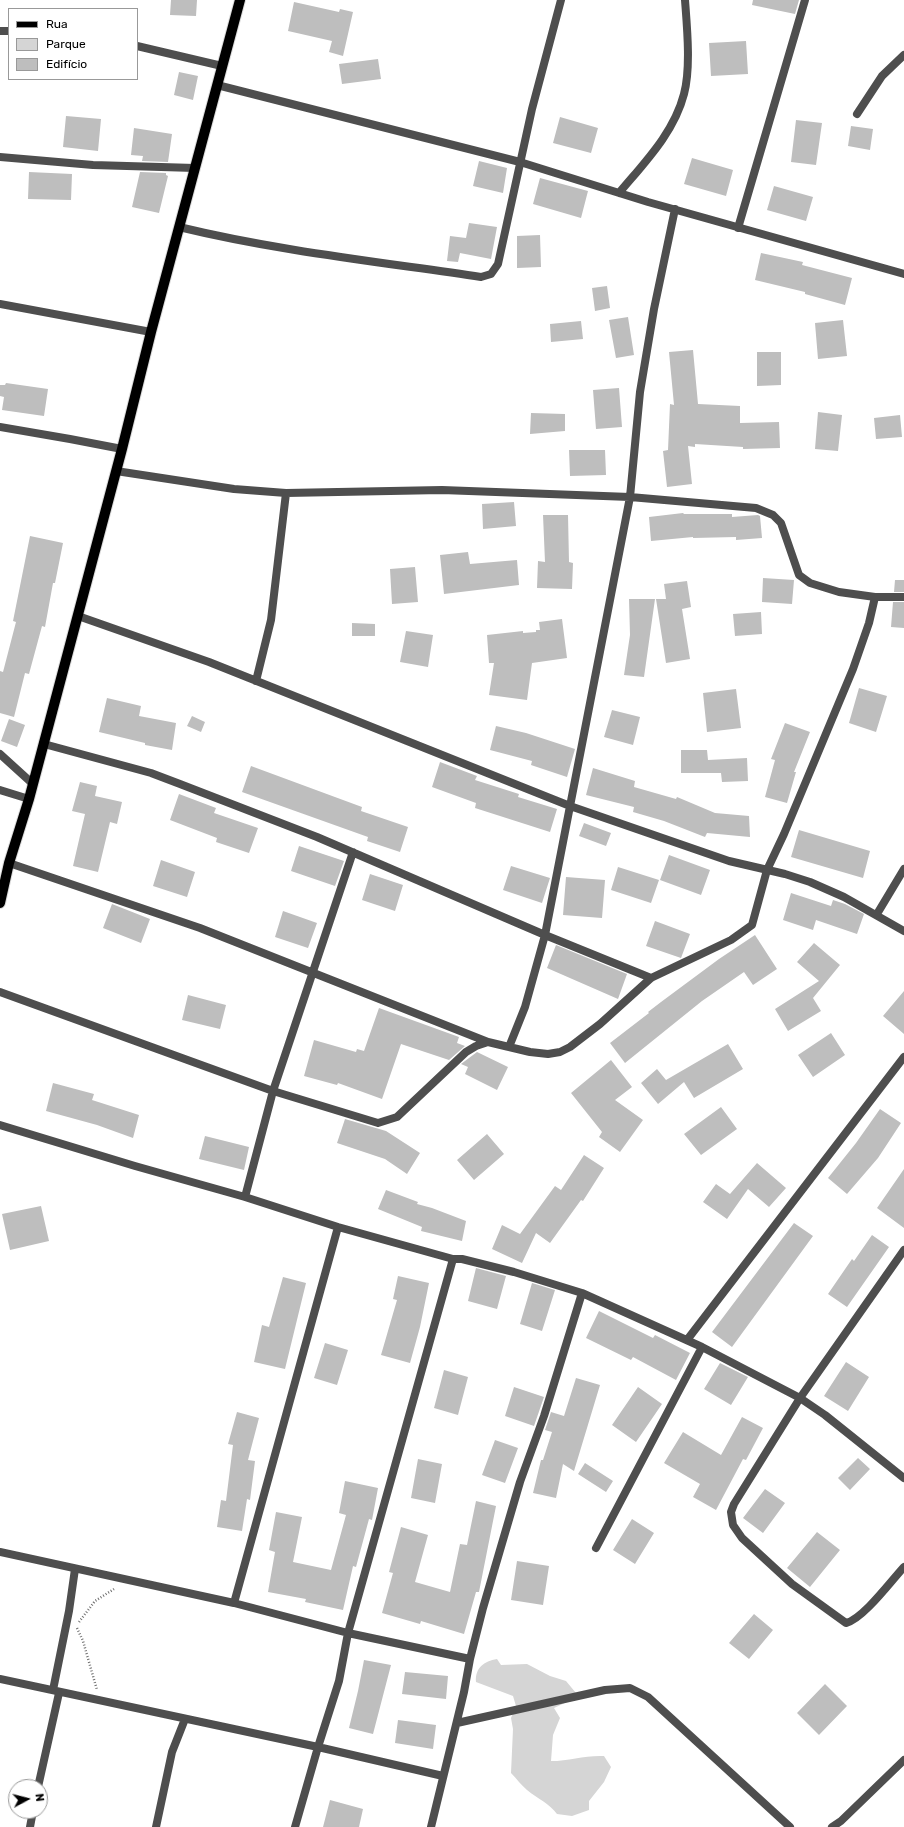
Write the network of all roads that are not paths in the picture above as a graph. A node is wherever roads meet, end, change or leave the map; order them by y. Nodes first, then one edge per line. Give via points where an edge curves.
1 (240, 0) edge
2 (561, 0) edge
3 (685, 0) edge
4 (805, 0) edge
5 (138, 46) edge
6 (904, 55) edge
7 (222, 66) junction
8 (217, 85) junction
9 (857, 114) dead end
10 (0, 157) edge
11 (520, 162) junction
12 (195, 168) junction
13 (619, 193) junction
14 (675, 209) junction
15 (179, 227) junction
16 (738, 228) junction
17 (904, 274) edge
18 (0, 304) edge
19 (150, 332) junction
20 (0, 427) edge
21 (122, 449) junction
22 (116, 471) junction
23 (286, 493) junction
24 (630, 497) junction
25 (875, 597) junction
26 (904, 597) edge
27 (78, 616) junction
28 (256, 681) junction
29 (44, 744) junction
30 (0, 754) edge
31 (33, 784) junction
32 (0, 790) edge
33 (29, 799) junction
34 (570, 806) junction
35 (353, 852) junction
36 (9, 863) junction
37 (904, 868) edge
38 (767, 870) junction
39 (0, 903) edge
40 (877, 914) junction
41 (904, 931) edge
42 (545, 935) junction
43 (312, 974) junction
44 (651, 978) junction
45 (0, 992) edge
46 (488, 1042) junction
47 (508, 1047) junction
48 (904, 1057) edge
49 (273, 1091) junction
50 (0, 1125) edge
51 (245, 1197) junction
52 (338, 1227) junction
53 (904, 1250) edge
54 (453, 1259) junction
55 (582, 1294) junction
56 (687, 1340) junction
57 (702, 1347) junction
58 (800, 1398) junction
59 (904, 1478) edge
60 (596, 1548) dead end
61 (0, 1552) edge
62 (904, 1567) edge
63 (75, 1569) junction
64 (234, 1603) junction
65 (348, 1633) junction
66 (470, 1659) junction
67 (0, 1679) edge
68 (56, 1692) junction
69 (185, 1719) junction
70 (457, 1722) junction
71 (318, 1747) junction
72 (904, 1760) edge
73 (443, 1776) junction
74 (40, 1779) edge
75 (842, 1824) edge
76 (156, 1827) edge
77 (295, 1827) edge
78 (431, 1827) edge
79 (790, 1827) edge
80 (832, 1827) edge

1 - 7 main road
2 - 11 street
3 - 13 street via 684,94 674,121 665,136
4 - 16 street
5 - 7 street
6 - 9 street via 882,76
7 - 8 main road
8 - 11 street
8 - 12 main road
10 - 12 street via 93,165
11 - 13 street
11 - 15 street via 498,264 492,274 481,277 323,254
12 - 15 main road
13 - 14 street
14 - 16 street
14 - 24 street via 640,392
15 - 19 main road
16 - 17 street
18 - 19 street
19 - 21 main road
20 - 21 street
21 - 22 main road
22 - 23 street via 234,489
22 - 27 main road
23 - 24 street via 442,490
23 - 28 street via 271,620
24 - 25 street via 756,508 773,515 781,523 799,575 810,583 839,592
24 - 34 street
25 - 26 street
25 - 38 street via 853,669
27 - 28 street
27 - 29 main road
28 - 34 street
29 - 31 main road
29 - 35 street via 151,773
30 - 31 street
31 - 33 main road
32 - 33 street
33 - 36 main road
34 - 38 street via 729,861
34 - 42 street
35 - 42 street
35 - 43 street
36 - 39 main road
36 - 43 street via 200,928
37 - 40 street
38 - 40 street via 810,882
38 - 44 street via 752,925 732,940
40 - 41 street
42 - 44 street
42 - 47 street via 525,1007
43 - 46 street
43 - 49 street
44 - 47 street via 600,1024 560,1052 548,1054
45 - 49 street
46 - 47 street
46 - 49 street via 466,1052 389,1121 378,1123
48 - 56 street
49 - 51 street
50 - 51 street
51 - 52 street
52 - 54 street
52 - 64 street
53 - 58 street
54 - 55 street via 514,1272
54 - 65 street
55 - 56 street
55 - 66 street via 544,1416 520,1482
56 - 57 street
57 - 58 street
57 - 60 street
58 - 59 street
58 - 62 street via 734,1504 731,1512 733,1525 742,1538 792,1584 846,1623 864,1612
61 - 63 street
63 - 64 street
63 - 68 street
64 - 65 street
65 - 66 street
65 - 71 street via 339,1681
66 - 70 street
67 - 68 street
68 - 69 street
68 - 74 street
69 - 71 street
69 - 76 street via 172,1752
70 - 73 street
70 - 79 street via 605,1690 630,1688 648,1697
71 - 73 street
71 - 77 street
72 - 75 street
73 - 78 street
75 - 80 street

